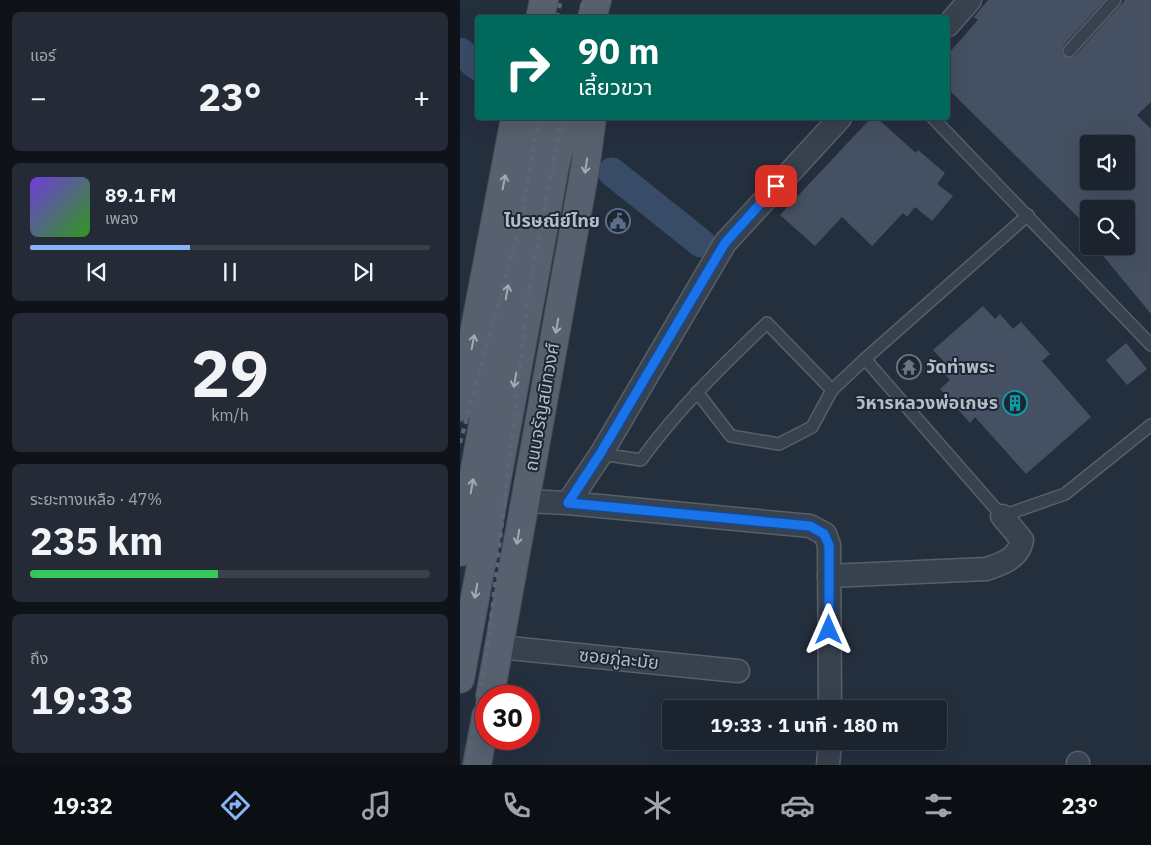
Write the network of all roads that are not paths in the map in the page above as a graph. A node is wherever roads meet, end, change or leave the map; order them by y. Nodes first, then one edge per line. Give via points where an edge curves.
1 (544, 0) edge
2 (555, 0) edge
3 (597, 0) edge
4 (609, 0) edge
5 (970, 0) edge
6 (1114, 0) edge
7 (541, 15) edge
8 (552, 15) edge
9 (593, 15) edge
10 (607, 15) edge
11 (950, 23) edge
12 (1069, 51) dead end
13 (515, 120) edge
14 (538, 120) edge
15 (567, 120) edge
16 (592, 120) edge
17 (838, 120) edge
18 (935, 120) edge
19 (1028, 215) junction
20 (1151, 345) edge
21 (865, 358) junction
22 (832, 390) junction
23 (697, 392) junction
24 (460, 407) edge
25 (1151, 425) edge
26 (600, 454) junction
27 (525, 501) junction
28 (568, 503) junction
29 (1002, 516) junction
30 (460, 552) edge
31 (829, 576) junction
32 (499, 647) junction
33 (738, 671) dead end
34 (460, 679) edge
35 (492, 685) edge
36 (830, 700) edge
37 (480, 750) edge
38 (829, 750) edge
39 (477, 765) edge
40 (828, 765) edge

1 - 7 main road
2 - 8 main road
3 - 9 main road
4 - 10 main road
5 - 11 street
6 - 12 lane
24 -> 13 main road
30 -> 14 main road
15 -> 34 main road, ถนนจรัญสนิทวงศ์ via 551,183
16 -> 27 main road, ถนนจรัญสนิทวงศ์
17 - 26 street via 725,243
18 - 19 lane
19 - 20 lane
19 - 21 lane
21 - 22 lane
21 - 29 lane
22 - 23 lane via 812,427 779,444 731,436
22 - 23 lane via 768,323
23 - 26 lane via 667,424 641,460
25 - 29 lane via 1065,494
26 - 28 street
27 - 28 street
27 -> 32 main road, ถนนจรัญสนิทวงศ์
28 - 31 street via 810,526 827,539
29 - 31 street via 1022,540 1016,554 999,565 986,569
31 - 36 street
32 - 33 street, ซอยภู่ละมัย
32 - 35 main road, ถนนจรัญสนิทวงศ์
37 - 39 main road
38 - 40 street

